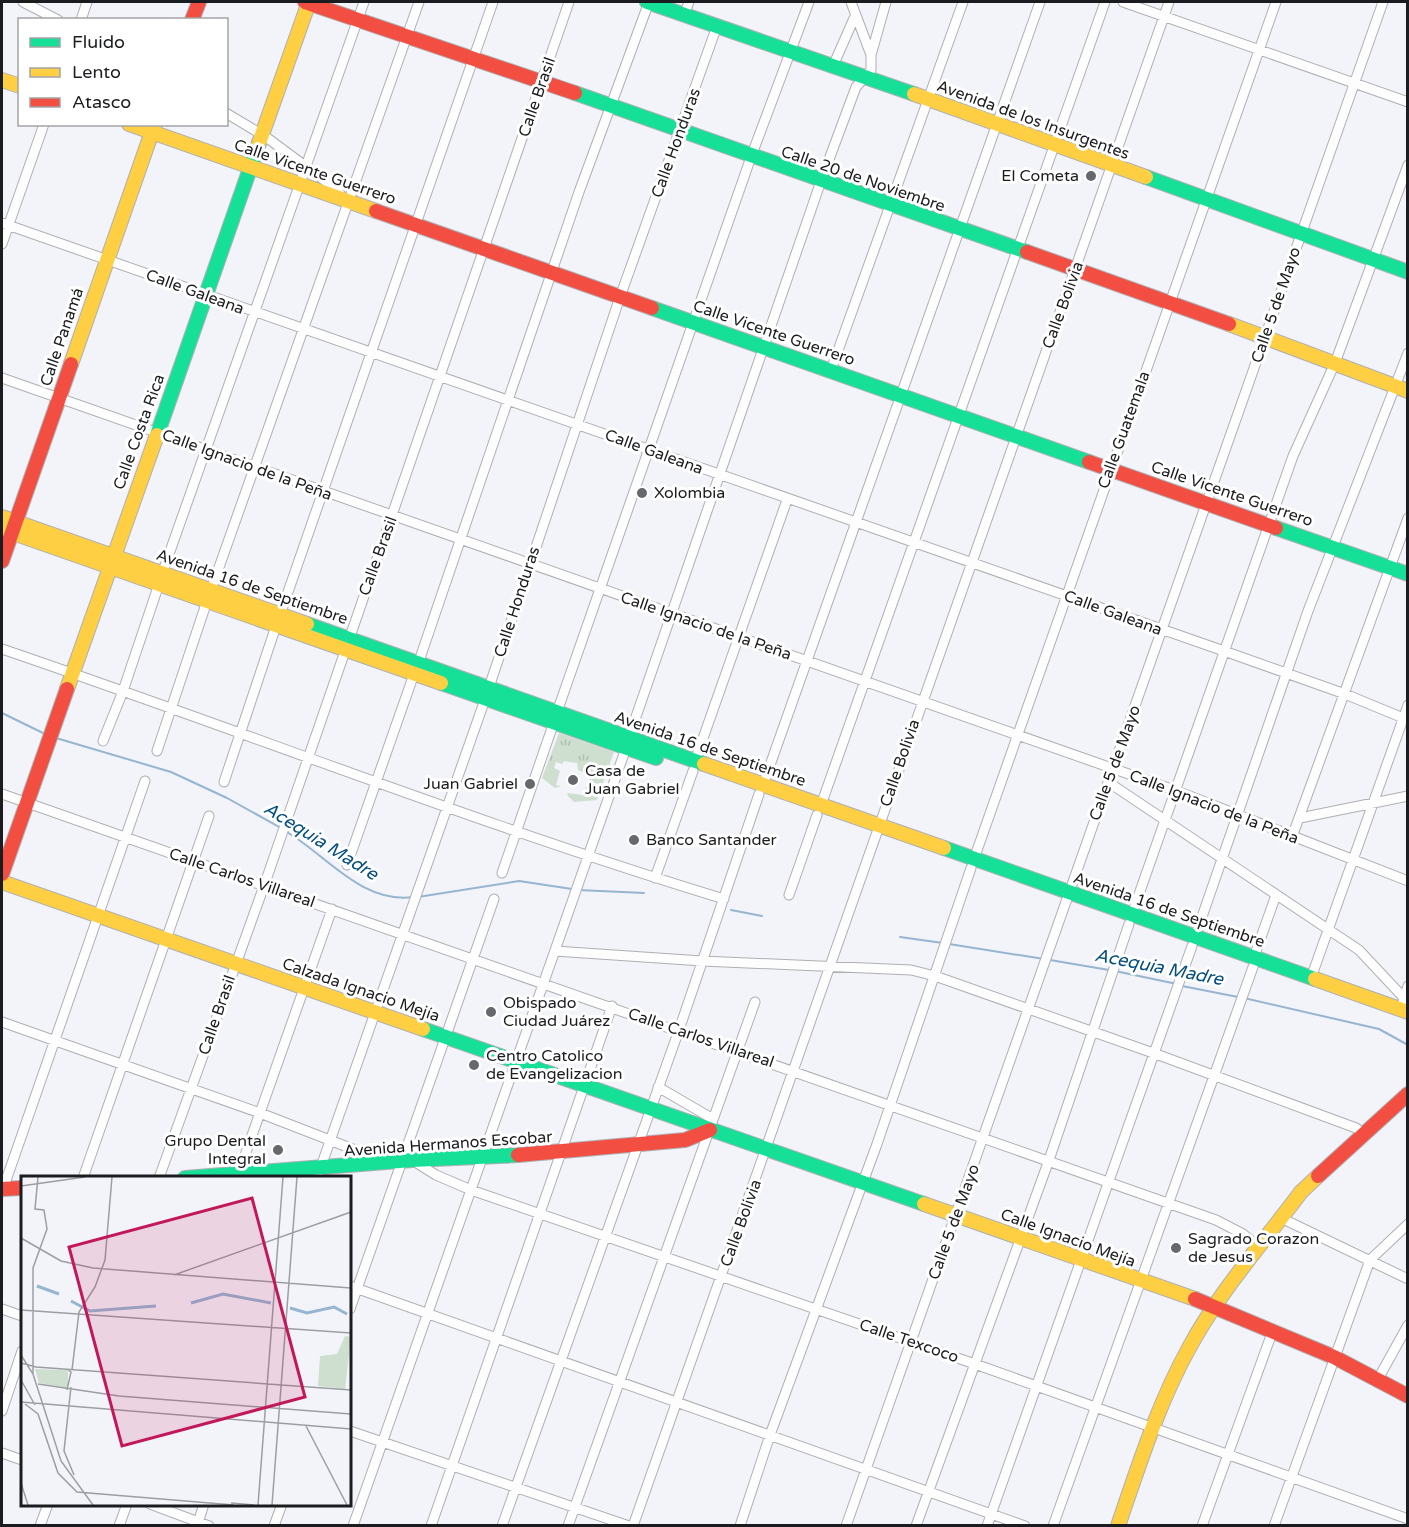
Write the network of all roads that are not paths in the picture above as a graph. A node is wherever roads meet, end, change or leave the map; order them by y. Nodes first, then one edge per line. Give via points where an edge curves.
1 (23, 2) edge
2 (87, 2) edge
3 (199, 2) edge
4 (308, 2) edge
5 (364, 2) edge
6 (418, 2) edge
7 (493, 2) edge
8 (569, 2) edge
9 (648, 2) edge
10 (689, 2) edge
11 (809, 2) edge
12 (851, 2) edge
13 (886, 2) edge
14 (963, 2) edge
15 (1040, 2) edge
16 (1105, 2) edge
17 (1124, 2) edge
18 (1169, 2) edge
19 (1276, 2) edge
20 (1383, 2) edge
21 (684, 15) junction
22 (855, 16) junction
23 (1164, 16) junction
24 (54, 18) edge
25 (82, 18) edge
26 (193, 18) edge
27 (358, 20) junction
28 (717, 26) junction
29 (406, 35) junction
30 (1258, 48) junction
31 (790, 51) junction
32 (871, 55) junction
33 (473, 57) junction
34 (833, 66) junction
35 (864, 77) junction
36 (2, 80) edge
37 (542, 82) junction
38 (1353, 83) junction
39 (18, 85) edge
40 (928, 99) junction
41 (1407, 102) edge
42 (610, 107) junction
43 (228, 114) edge
44 (996, 124) junction
45 (43, 126) edge
46 (139, 126) edge
47 (154, 129) edge
48 (680, 131) junction
49 (261, 134) junction
50 (1053, 144) junction
51 (751, 157) junction
52 (1407, 165) edge
53 (305, 166) junction
54 (1111, 166) junction
55 (249, 168) junction
56 (821, 181) junction
57 (298, 184) junction
58 (346, 200) junction
59 (1206, 200) junction
60 (891, 206) junction
61 (415, 224) junction
62 (5, 225) edge
63 (958, 230) junction
64 (1301, 234) junction
65 (2, 244) edge
66 (484, 249) junction
67 (1016, 250) junction
68 (1373, 259) junction
69 (107, 261) junction
70 (1075, 270) junction
71 (1407, 272) edge
72 (552, 273) junction
73 (205, 296) junction
74 (620, 297) junction
75 (1170, 302) junction
76 (255, 313) junction
77 (692, 322) junction
78 (304, 330) junction
79 (1264, 338) junction
80 (764, 347) junction
81 (1407, 353) edge
82 (372, 354) junction
83 (1335, 363) junction
84 (831, 370) junction
85 (441, 377) junction
86 (2, 378) edge
87 (1401, 388) edge
88 (899, 394) junction
89 (58, 398) junction
90 (509, 402) junction
91 (958, 415) junction
92 (578, 425) junction
93 (156, 433) junction
94 (1017, 435) junction
95 (206, 450) junction
96 (649, 450) junction
97 (255, 468) junction
98 (1110, 468) junction
99 (720, 476) junction
100 (324, 493) junction
101 (787, 500) junction
102 (1206, 502) junction
103 (392, 516) junction
104 (1407, 518) edge
105 (855, 524) junction
106 (1269, 524) junction
107 (7, 525) edge
108 (460, 541) junction
109 (913, 544) junction
110 (1333, 547) junction
111 (2, 561) edge
112 (110, 561) junction
113 (530, 564) junction
114 (972, 564) junction
115 (1390, 567) junction
116 (1407, 574) edge
117 (160, 579) junction
118 (601, 590) junction
119 (209, 596) junction
120 (1066, 596) junction
121 (671, 614) junction
122 (278, 620) junction
123 (1163, 631) junction
124 (740, 638) junction
125 (347, 645) junction
126 (2, 649) edge
127 (1224, 651) junction
128 (807, 661) junction
129 (416, 669) junction
130 (72, 673) junction
131 (1287, 673) junction
132 (865, 683) junction
133 (123, 691) junction
134 (486, 693) junction
135 (1345, 694) junction
136 (921, 702) junction
137 (1407, 705) edge
138 (170, 708) junction
139 (555, 717) junction
140 (1405, 719) edge
141 (241, 733) junction
142 (1017, 735) junction
143 (103, 741) dead end
144 (627, 742) junction
145 (157, 750) dead end
146 (307, 759) junction
147 (694, 766) junction
148 (1113, 768) junction
149 (145, 781) dead end
150 (224, 782) dead end
151 (374, 782) junction
152 (1108, 782) junction
153 (761, 790) junction
154 (1177, 791) junction
155 (2, 794) edge
156 (1407, 796) edge
157 (27, 803) junction
158 (1372, 805) junction
159 (446, 807) junction
160 (819, 810) junction
161 (1236, 815) junction
162 (209, 816) dead end
163 (1300, 818) junction
164 (1166, 820) junction
165 (877, 830) junction
166 (516, 831) junction
167 (126, 837) junction
168 (1292, 837) junction
169 (587, 855) junction
170 (1222, 857) junction
171 (1352, 860) junction
172 (194, 861) junction
173 (972, 864) junction
174 (347, 865) dead end
175 (502, 873) dead end
176 (2, 874) edge
177 (655, 878) junction
178 (1407, 880) edge
179 (2, 882) edge
180 (264, 886) junction
181 (1276, 895) junction
182 (789, 896) dead end
183 (1068, 897) junction
184 (494, 899) dead end
185 (722, 905) junction
186 (332, 909) junction
187 (98, 915) junction
188 (1130, 919) junction
189 (1329, 930) junction
190 (403, 934) junction
191 (167, 940) junction
192 (1194, 941) junction
193 (555, 951) junction
194 (473, 958) junction
195 (702, 962) junction
196 (1253, 962) junction
197 (235, 964) junction
198 (829, 966) junction
199 (935, 976) junction
200 (1311, 978) junction
201 (543, 983) junction
202 (1407, 986) edge
203 (305, 988) junction
204 (755, 1002) dead end
205 (612, 1006) junction
206 (1030, 1009) junction
207 (1405, 1011) edge
208 (375, 1013) junction
209 (2, 1022) edge
210 (679, 1030) junction
211 (1094, 1031) junction
212 (445, 1037) junction
213 (54, 1040) junction
214 (737, 1050) junction
215 (1156, 1054) junction
216 (516, 1062) junction
217 (122, 1065) junction
218 (794, 1070) junction
219 (1214, 1076) junction
220 (584, 1084) junction
221 (658, 1088) junction
222 (191, 1090) junction
223 (1407, 1094) edge
224 (890, 1104) junction
225 (651, 1107) junction
226 (260, 1113) junction
227 (711, 1124) junction
228 (1364, 1134) junction
229 (985, 1137) junction
230 (331, 1139) junction
231 (638, 1143) junction
232 (768, 1148) junction
233 (560, 1153) junction
234 (482, 1157) junction
235 (1049, 1160) junction
236 (407, 1161) junction
237 (386, 1162) junction
238 (6, 1167) edge
239 (319, 1173) edge
240 (84, 1176) edge
241 (160, 1176) edge
242 (238, 1176) edge
243 (863, 1181) junction
244 (1109, 1182) junction
245 (21, 1188) edge
246 (2, 1190) edge
247 (471, 1190) junction
248 (1169, 1203) junction
249 (538, 1213) junction
250 (957, 1215) junction
251 (1281, 1218) junction
252 (1407, 1224) edge
253 (606, 1237) junction
254 (1021, 1238) junction
255 (1259, 1247) junction
256 (665, 1257) junction
257 (1083, 1260) junction
258 (1370, 1260) junction
259 (722, 1277) junction
260 (1407, 1279) edge
261 (1140, 1281) junction
262 (353, 1288) edge
263 (1216, 1306) junction
264 (2, 1309) edge
265 (817, 1310) junction
266 (427, 1315) junction
267 (21, 1316) edge
268 (1407, 1325) edge
269 (1274, 1330) junction
270 (495, 1338) junction
271 (911, 1343) junction
272 (21, 1354) edge
273 (1334, 1357) junction
274 (561, 1360) junction
275 (975, 1364) junction
276 (1378, 1379) junction
277 (620, 1382) junction
278 (1037, 1386) junction
279 (1407, 1396) edge
280 (677, 1402) junction
281 (1095, 1406) junction
282 (2, 1412) edge
283 (1153, 1427) junction
284 (351, 1431) edge
285 (770, 1436) junction
286 (382, 1443) junction
287 (2, 1453) edge
288 (1229, 1455) junction
289 (21, 1460) edge
290 (453, 1466) junction
291 (866, 1469) junction
292 (1292, 1477) junction
293 (516, 1486) junction
294 (928, 1490) junction
295 (47, 1506) edge
296 (126, 1506) edge
297 (155, 1506) edge
298 (203, 1506) edge
299 (281, 1506) edge
300 (575, 1507) junction
301 (992, 1513) junction
302 (1407, 1519) edge
303 (197, 1523) edge
304 (40, 1526) edge
305 (119, 1526) edge
306 (210, 1526) edge
307 (274, 1526) edge
308 (352, 1526) edge
309 (431, 1526) edge
310 (502, 1526) edge
311 (568, 1526) edge
312 (631, 1526) edge
313 (740, 1526) edge
314 (846, 1526) edge
315 (916, 1526) edge
316 (987, 1526) edge
317 (1025, 1526) edge
318 (1053, 1526) edge
319 (1118, 1526) edge
320 (1202, 1526) edge
321 (1274, 1526) edge

1 - 24 street
2 - 25 street
3 - 26 main road
4 - 27 main road, Calle 20 de Noviembre
4 - 49 main road, Calle Costa Rica
5 - 27 street
6 - 29 street
7 - 33 street
8 - 37 street, Calle Brasil
9 - 21 main road, Avenida de los Insurgentes
9 - 42 street
10 - 21 street
11 - 31 street
12 - 22 street
13 - 32 street
14 - 40 street
15 - 44 street
16 - 50 street
17 - 23 street
18 - 23 street, Calle Bolivia
19 - 30 street, Calle Guatemala
20 - 38 street, Calle 5 de Mayo
21 - 28 main road, Avenida de los Insurgentes
22 - 32 street
22 - 34 street
23 - 30 street
23 - 54 street, Calle Bolivia
27 - 29 main road, Calle 20 de Noviembre
27 - 53 street
28 - 31 main road, Avenida de los Insurgentes
28 - 48 street, Calle Honduras
29 - 33 main road, Calle 20 de Noviembre
29 - 58 street
30 - 38 street
30 - 59 street, Calle Guatemala
31 - 34 main road, Avenida de los Insurgentes
31 - 51 street
32 - 35 street via 871,70
33 - 37 main road, Calle 20 de Noviembre
33 - 61 street
34 - 35 main road, Avenida de los Insurgentes
35 - 40 main road, Avenida de los Insurgentes
35 - 56 street via 856,87
36 - 39 main road
37 - 42 main road, Calle 20 de Noviembre
37 - 66 street, Calle Brasil
38 - 41 street
38 - 64 street, Calle 5 de Mayo
40 - 44 main road, Avenida de los Insurgentes
40 - 60 street
42 - 48 main road, Calle 20 de Noviembre
42 - 72 street
43 - 49 street
44 - 50 main road, Avenida de los Insurgentes
44 - 63 street
45 - 62 street
46 - 47 main road, Calle Vicente Guerrero
47 - 55 main road, Calle Vicente Guerrero
47 - 69 main road, Calle Panamá
48 - 51 main road, Calle 20 de Noviembre
48 - 74 street, Calle Honduras
49 - 53 street
49 - 55 main road, Calle Costa Rica
50 - 54 main road, Avenida de los Insurgentes
50 - 67 street
51 - 56 main road, Calle 20 de Noviembre
51 - 77 street
52 - 68 street
53 - 57 street
53 - 58 street
54 - 59 main road, Avenida de los Insurgentes
54 - 70 street, Calle Bolivia
55 - 57 main road, Calle Vicente Guerrero
55 - 73 main road, Calle Costa Rica
56 - 60 main road, Calle 20 de Noviembre
56 - 80 street
57 - 58 main road, Calle Vicente Guerrero
57 - 76 street
58 - 61 main road, Calle Vicente Guerrero
58 - 78 street
59 - 64 main road, Avenida de los Insurgentes
59 - 75 street, Calle Guatemala
60 - 63 main road, Calle 20 de Noviembre
60 - 84 street
61 - 66 main road, Calle Vicente Guerrero
61 - 82 street
62 - 65 street
62 - 69 street, Calle Galeana
63 - 67 main road, Calle 20 de Noviembre
63 - 88 street
64 - 68 main road, Avenida de los Insurgentes
64 - 79 street, Calle 5 de Mayo
66 - 72 main road, Calle Vicente Guerrero
66 - 85 street, Calle Brasil
67 - 70 main road, Calle 20 de Noviembre
67 - 91 street
68 - 71 main road, Avenida de los Insurgentes
68 - 83 street
69 - 73 street, Calle Galeana
69 - 89 main road, Calle Panamá
70 - 75 main road, Calle 20 de Noviembre
70 - 94 street, Calle Bolivia
72 - 74 main road, Calle Vicente Guerrero
72 - 90 street
73 - 76 street, Calle Galeana
73 - 93 main road, Calle Costa Rica
74 - 77 main road, Calle Vicente Guerrero
74 - 92 street, Calle Honduras
75 - 79 main road, Calle 20 de Noviembre
75 - 98 street, Calle Guatemala
76 - 78 street, Calle Galeana
76 - 95 street
77 - 80 main road, Calle Vicente Guerrero
77 - 96 street
78 - 82 street, Calle Galeana
78 - 97 street
79 - 83 main road, Calle 20 de Noviembre
79 - 102 street, Calle 5 de Mayo
80 - 84 main road, Calle Vicente Guerrero
80 - 99 street
81 - 87 street
82 - 85 street, Calle Galeana
82 - 100 street
83 - 87 main road, Calle 20 de Noviembre
83 - 106 street via 1306,422
84 - 88 main road, Calle Vicente Guerrero
85 - 90 street, Calle Galeana
85 - 103 street, Calle Brasil
86 - 89 street, Calle Ignacio de la Peña
87 - 110 street
88 - 91 main road, Calle Vicente Guerrero
88 - 105 street
89 - 93 street, Calle Ignacio de la Peña
89 - 107 main road, Calle Panamá
90 - 92 street, Calle Galeana
90 - 108 street
91 - 94 main road, Calle Vicente Guerrero
91 - 109 street
92 - 96 street, Calle Galeana
92 - 113 street, Calle Honduras
93 - 95 street, Calle Ignacio de la Peña
93 - 112 main road, Calle Costa Rica
94 - 98 main road, Calle Vicente Guerrero
94 - 114 street, Calle Bolivia
95 - 97 street, Calle Ignacio de la Peña
95 - 117 street
96 - 99 street, Calle Galeana
96 - 118 street
97 - 100 street, Calle Ignacio de la Peña
97 - 119 street
98 - 102 main road, Calle Vicente Guerrero
98 - 120 street, Calle Guatemala
99 - 101 street, Calle Galeana
99 - 121 street
100 - 103 street, Calle Ignacio de la Peña
100 - 122 street
101 - 105 street, Calle Galeana
101 - 124 street
102 - 106 main road, Calle Vicente Guerrero
102 - 123 street, Calle 5 de Mayo
103 - 108 street, Calle Ignacio de la Peña
103 - 125 street, Calle Brasil
104 - 115 street
105 - 109 street, Calle Galeana
105 - 128 street
106 - 110 main road, Calle Vicente Guerrero
106 - 127 street
107 - 111 main road, Calle Panamá
107 - 112 main road, Avenida 16 de Septiembre
108 - 113 street, Calle Ignacio de la Peña
108 - 129 street
109 - 114 street, Calle Galeana
109 - 132 street
110 - 115 main road, Calle Vicente Guerrero
110 - 131 street
112 - 117 main road, Avenida 16 de Septiembre
112 - 130 main road, Calle Costa Rica
113 - 118 street, Calle Ignacio de la Peña
113 - 134 street, Calle Honduras
114 - 120 street, Calle Galeana
114 - 136 street, Calle Bolivia
115 - 116 main road, Calle Vicente Guerrero
115 - 135 street
117 - 119 main road, Avenida 16 de Septiembre
117 - 133 street
118 - 121 street, Calle Ignacio de la Peña
118 - 139 street
119 - 122 main road, Avenida 16 de Septiembre
119 - 138 street
120 - 123 street, Calle Galeana
120 - 142 street, Calle Guatemala
121 - 124 street, Calle Ignacio de la Peña
121 - 144 street
122 - 125 main road, Avenida 16 de Septiembre
122 - 141 street
123 - 127 street, Calle Galeana
123 - 148 street, Calle 5 de Mayo
124 - 128 street, Calle Ignacio de la Peña
124 - 147 street
125 - 129 main road, Avenida 16 de Septiembre
125 - 146 street, Calle Brasil
126 - 130 street
127 - 131 street, Calle Galeana
127 - 154 street
128 - 132 street, Calle Ignacio de la Peña
128 - 153 street
129 - 134 main road, Avenida 16 de Septiembre
129 - 151 street
130 - 133 street
130 - 157 main road, Calle Costa Rica
131 - 135 street, Calle Galeana
131 - 161 street
132 - 136 street, Calle Ignacio de la Peña
132 - 160 street
133 - 138 street
133 - 143 street
134 - 139 main road, Avenida 16 de Septiembre
134 - 159 street, Calle Honduras
135 - 140 street, Calle Galeana
135 - 163 street
136 - 142 street, Calle Ignacio de la Peña
136 - 165 street, Calle Bolivia
137 - 140 street
138 - 141 street
138 - 145 street
139 - 144 main road, Avenida 16 de Septiembre
139 - 166 street
140 - 158 street
141 - 146 street
141 - 150 street
142 - 148 street, Calle Ignacio de la Peña
142 - 173 street, Calle Guatemala
144 - 147 main road, Avenida 16 de Septiembre
144 - 169 street
146 - 151 street
146 - 180 street, Calle Brasil
147 - 153 main road, Avenida 16 de Septiembre
147 - 177 street
148 - 152 street, Calle 5 de Mayo
148 - 154 street, Calle Ignacio de la Peña
149 - 167 street
151 - 159 street
151 - 174 street
152 - 164 street
152 - 183 street, Calle 5 de Mayo
153 - 160 main road, Avenida 16 de Septiembre
153 - 185 street
154 - 161 street, Calle Ignacio de la Peña
154 - 164 street
155 - 157 street, Calle Carlos Villareal
156 - 158 street
157 - 167 street, Calle Carlos Villareal
157 - 176 main road, Calle Costa Rica
158 - 163 street
158 - 171 street
159 - 166 street
159 - 190 street, Calle Honduras
160 - 165 main road, Avenida 16 de Septiembre
160 - 182 street
161 - 168 street, Calle Ignacio de la Peña
161 - 170 street
162 - 172 street
163 - 168 street
164 - 170 street
164 - 188 street
165 - 173 main road, Avenida 16 de Septiembre
165 - 198 street, Calle Bolivia
166 - 169 street
166 - 175 street
167 - 172 street, Calle Carlos Villareal
167 - 187 street
168 - 171 street, Calle Ignacio de la Peña
169 - 177 street
169 - 193 street
170 - 181 street
170 - 192 street
171 - 178 street, Calle Ignacio de la Peña
171 - 189 street
172 - 180 street, Calle Carlos Villareal
172 - 191 street
173 - 183 main road, Avenida 16 de Septiembre
173 - 199 street, Calle Guatemala
177 - 185 street
179 - 187 main road, Calzada Ignacio Mejía
180 - 186 street, Calle Carlos Villareal
180 - 197 street, Calle Brasil
181 - 189 street
181 - 196 street
183 - 188 main road, Avenida 16 de Septiembre
183 - 206 street, Calle 5 de Mayo
184 - 194 street
185 - 195 street
186 - 190 street, Calle Carlos Villareal
186 - 203 street
187 - 191 main road, Calzada Ignacio Mejía
187 - 213 street
188 - 192 main road, Avenida 16 de Septiembre
188 - 211 street
189 - 200 street
189 - 207 street via 1359,950
190 - 194 street, Calle Carlos Villareal
190 - 208 street, Calle Honduras
191 - 197 main road, Calzada Ignacio Mejía
191 - 217 street
192 - 196 main road, Avenida 16 de Septiembre
192 - 215 street
193 - 195 street
193 - 201 street
194 - 201 street, Calle Carlos Villareal
194 - 212 street
195 - 198 street
195 - 210 street
196 - 200 main road, Avenida 16 de Septiembre
196 - 207 main road, Avenida 16 de Septiembre
196 - 219 street
197 - 203 main road, Calzada Ignacio Mejía
197 - 222 street, Calle Brasil
198 - 199 street via 891,968
198 - 218 street, Calle Bolivia
199 - 206 street
199 - 224 street, Calle Guatemala
200 - 207 main road, Avenida 16 de Septiembre
201 - 205 street, Calle Carlos Villareal
201 - 216 street
202 - 207 street
203 - 208 main road, Calzada Ignacio Mejía
203 - 226 street
204 - 214 street
205 - 210 street, Calle Carlos Villareal
205 - 220 street
206 - 211 street
206 - 229 street, Calle 5 de Mayo
208 - 212 main road, Calzada Ignacio Mejía
208 - 230 street, Calle Honduras
209 - 213 street
210 - 214 street, Calle Carlos Villareal
210 - 221 street
211 - 215 street
211 - 235 street
212 - 216 main road, Calzada Ignacio Mejía
212 - 236 street
213 - 217 street
213 - 238 street
214 - 218 street, Calle Carlos Villareal
214 - 227 street
215 - 219 street
215 - 244 street
216 - 220 main road, Calzada Ignacio Mejía
216 - 234 street
217 - 222 street
217 - 240 street
218 - 224 street, Calle Carlos Villareal
218 - 232 street, Calle Bolivia
219 - 228 street
219 - 248 street
220 - 225 main road, Calzada Ignacio Mejía
220 - 233 street
221 - 225 street
221 - 227 street
222 - 226 street
222 - 241 street, Calle Brasil
223 - 228 main road
224 - 229 street, Calle Carlos Villareal
224 - 243 street, Calle Guatemala
225 - 227 main road, Calzada Ignacio Mejía
225 - 231 street
226 - 230 street
226 - 242 street
227 - 231 main road, Avenida Hermanos Escobar via 699,1137
227 - 232 main road, Calle Ignacio Mejía
227 - 256 street
228 - 251 main road via 1316,1175
229 - 235 street, Calle Carlos Villareal
229 - 250 street, Calle 5 de Mayo
230 - 237 street
230 - 239 street, Calle Honduras
231 - 233 main road, Avenida Hermanos Escobar
231 - 253 street
232 - 243 main road, Calle Ignacio Mejía
232 - 259 street, Calle Bolivia
233 - 234 main road, Avenida Hermanos Escobar
233 - 249 street
234 - 236 main road, Avenida Hermanos Escobar
234 - 247 street
235 - 244 street, Calle Carlos Villareal
235 - 254 street
236 - 237 main road, Avenida Hermanos Escobar
236 - 247 street, Calle Texcoco
236 - 262 street
237 - 239 main road, Avenida Hermanos Escobar
238 - 246 street
239 - 242 main road, Avenida Hermanos Escobar
243 - 250 main road, Calle Ignacio Mejía
243 - 265 street, Calle Guatemala
244 - 248 street, Calle Carlos Villareal
244 - 257 street
245 - 246 main road
247 - 249 street, Calle Texcoco
247 - 266 street
248 - 255 street, Calle Carlos Villareal via 1230,1226
248 - 261 street
249 - 253 street, Calle Texcoco
249 - 270 street
250 - 254 main road, Calle Ignacio Mejía
250 - 271 street, Calle 5 de Mayo
251 - 255 main road
251 - 258 street
252 - 258 street
253 - 256 street, Calle Texcoco
253 - 274 street
254 - 257 main road, Calle Ignacio Mejía
254 - 275 street
255 - 263 main road
256 - 259 street, Calle Texcoco
256 - 277 street
257 - 261 main road, Calle Ignacio Mejía
257 - 278 street
258 - 260 street
258 - 273 street
259 - 265 street, Calle Texcoco
259 - 280 street, Calle Bolivia
261 - 263 main road, Calle Ignacio Mejía
261 - 281 street
262 - 266 street
263 - 269 main road, Calle Ignacio Mejía
263 - 283 main road via 1177,1368
264 - 267 street
265 - 271 street, Calle Texcoco
265 - 285 street, Calle Guatemala
266 - 270 street
266 - 286 street
268 - 276 street
269 - 273 main road, Calle Ignacio Mejía
269 - 288 street
270 - 274 street
270 - 290 street
271 - 275 street, Calle Texcoco
271 - 291 street, Calle 5 de Mayo
272 - 282 street
273 - 276 main road, Calle Ignacio Mejía
273 - 292 street
274 - 277 street
274 - 293 street
275 - 278 street, Calle Texcoco
275 - 294 street
276 - 279 main road, Calle Ignacio Mejía
277 - 280 street
277 - 300 street
278 - 281 street, Calle Texcoco
278 - 301 street
280 - 285 street
280 - 312 street, Calle Bolivia
281 - 283 street, Calle Texcoco
281 - 318 street
283 - 288 street, Calle Texcoco
283 - 319 main road
284 - 286 street
285 - 291 street
285 - 313 street, Calle Guatemala
286 - 290 street
286 - 308 street
287 - 289 street
288 - 292 street, Calle Texcoco
288 - 320 street
290 - 293 street
290 - 309 street
291 - 294 street
291 - 314 street, Calle 5 de Mayo
292 - 302 street, Calle Texcoco
292 - 321 street
293 - 300 street
293 - 310 street
294 - 301 street
294 - 315 street
295 - 304 street
296 - 305 street
297 - 303 street
298 - 303 street
299 - 307 street
300 - 311 street
300 - 312 street
301 - 316 street
301 - 317 street
303 - 306 street

